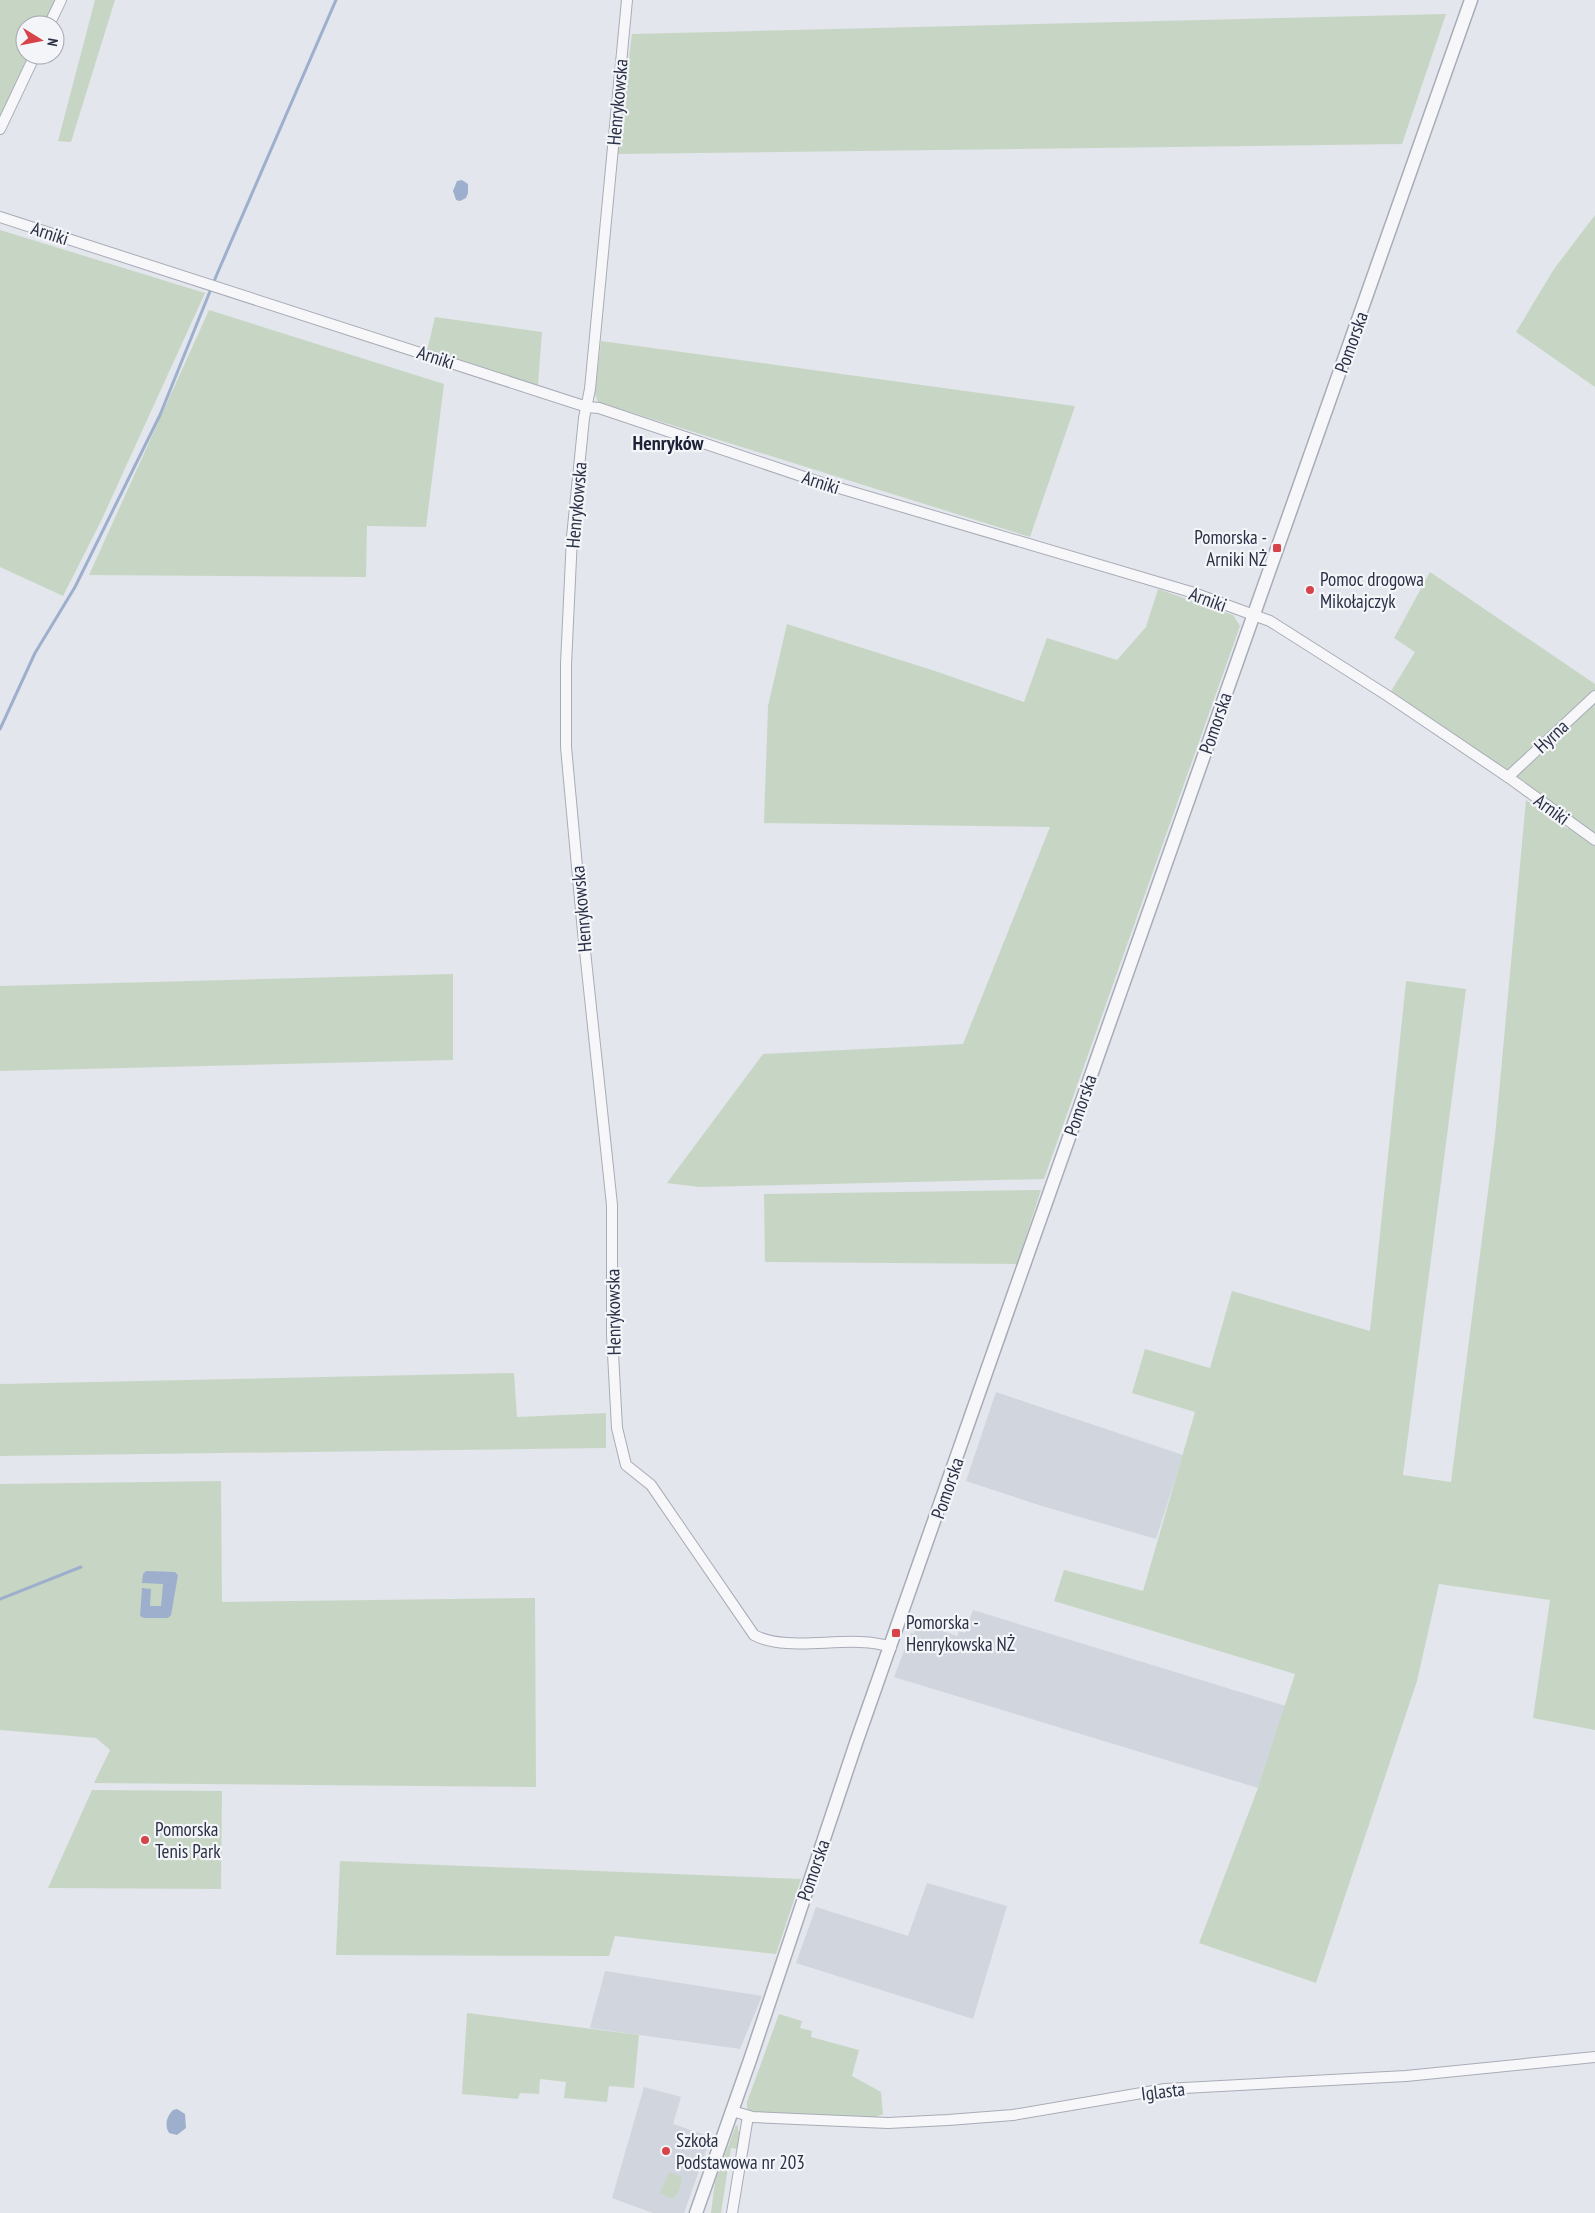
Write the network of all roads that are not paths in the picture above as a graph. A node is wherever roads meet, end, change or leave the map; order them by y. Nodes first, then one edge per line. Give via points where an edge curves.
1 (60, 0) edge
2 (627, 0) edge
3 (1471, 0) edge
4 (53, 15) edge
5 (30, 65) edge
6 (0, 129) edge
7 (0, 217) edge
8 (588, 407) junction
9 (1253, 615) junction
10 (1595, 696) edge
11 (1508, 777) junction
12 (1595, 840) edge
13 (892, 1647) junction
14 (1595, 2057) edge
15 (732, 2111) junction
16 (748, 2116) junction
17 (696, 2213) edge
18 (732, 2213) edge

1 - 4 street
2 - 8 street, Henrykowska
3 - 9 street, Pomorska
5 - 6 street
7 - 8 street, Arniki
8 - 9 street, Arniki via 683,435 822,483 1191,592
8 - 13 street, Henrykowska via 584,418 572,537 566,747 612,1205 612,1334 617,1428 623,1458 630,1470 651,1485 754,1634 763,1640 780,1642 873,1642
9 - 11 street, Arniki via 1274,623 1322,653
9 - 13 street, Pomorska
10 - 11 street, Hyrna
11 - 12 street, Arniki
13 - 15 street, Pomorska via 819,1851
14 - 16 street, Iglasta via 1406,2076 1165,2089 1013,2115 948,2120 888,2123
15 - 16 street, Iglasta
15 - 17 street, Pomorska
16 - 18 street

